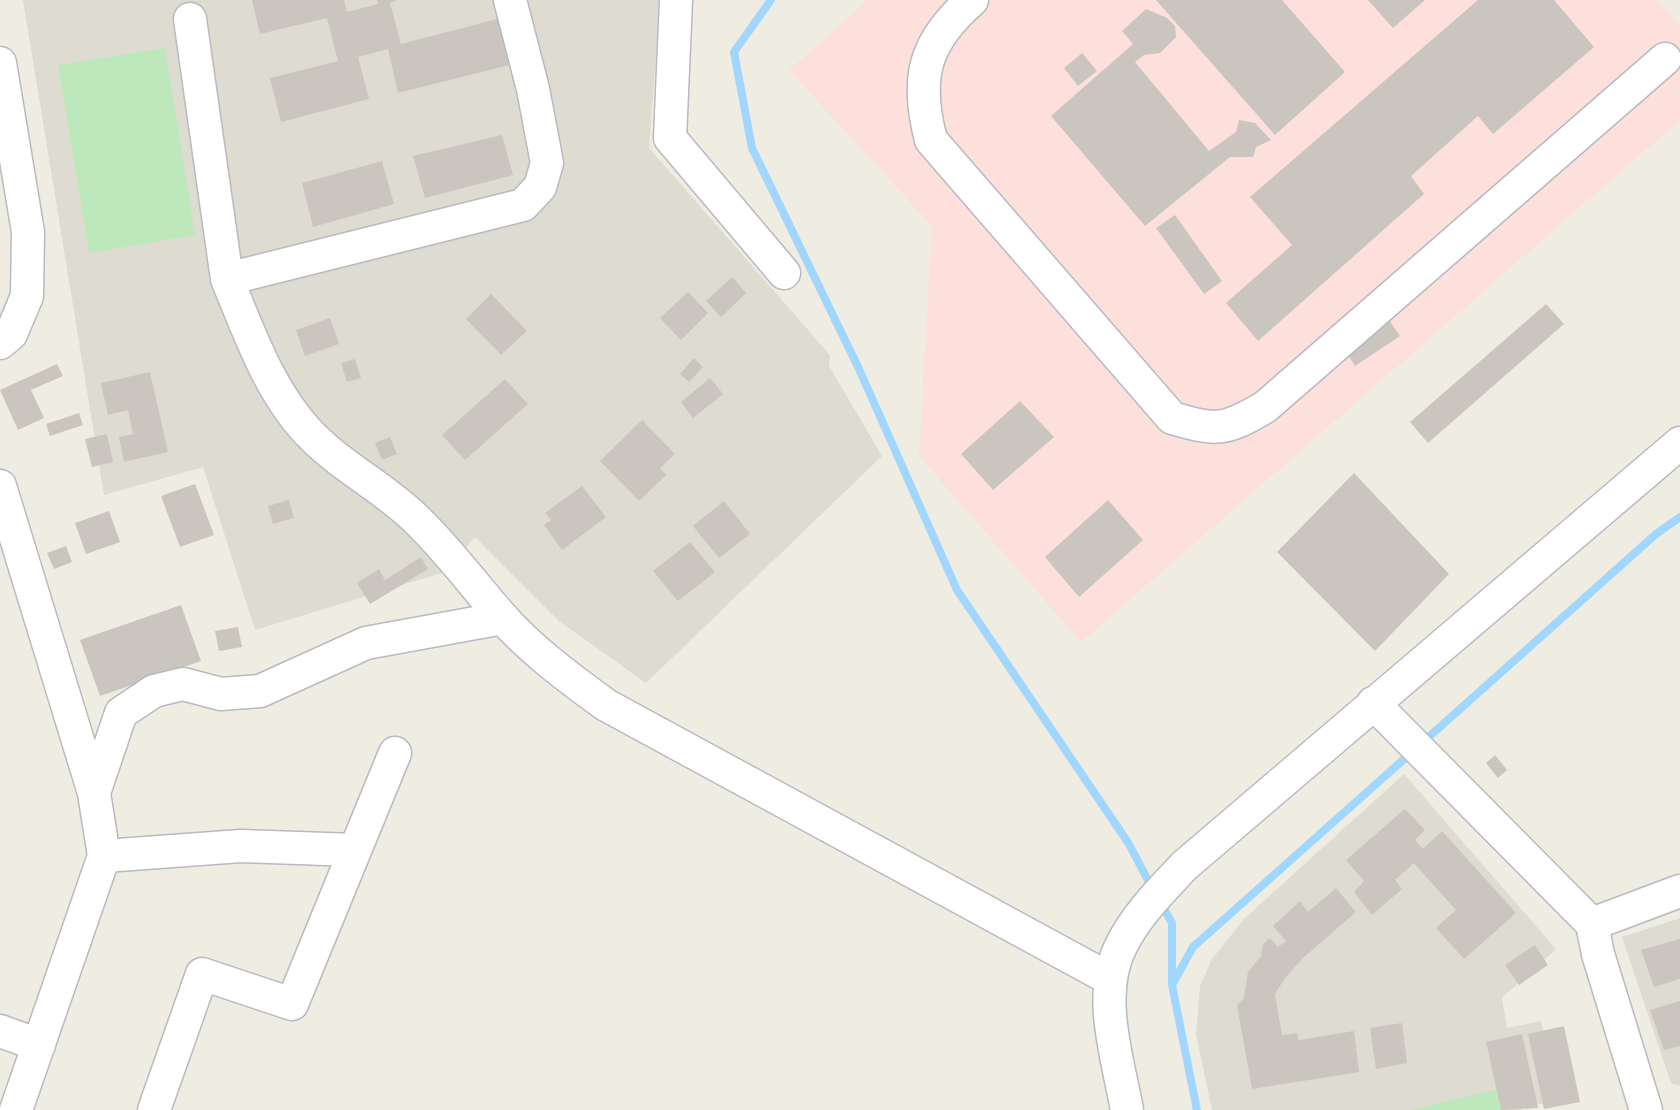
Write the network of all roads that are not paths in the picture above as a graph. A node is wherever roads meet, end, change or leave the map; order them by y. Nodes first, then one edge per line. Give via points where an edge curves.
1 (510, 0) edge
2 (676, 0) edge
3 (972, 0) edge
4 (190, 19) dead end
5 (1665, 59) dead end
6 (0, 63) edge
7 (785, 273) dead end
8 (227, 279) junction
9 (0, 343) edge
10 (1680, 443) edge
11 (0, 486) edge
12 (503, 618) junction
13 (1373, 703) junction
14 (395, 753) dead end
15 (94, 793) junction
16 (355, 850) junction
17 (104, 856) junction
18 (1680, 891) edge
19 (1592, 924) junction
20 (1110, 979) junction
21 (0, 1031) edge
22 (39, 1045) junction
23 (16, 1110) edge
24 (153, 1110) edge
25 (1127, 1110) edge
26 (1646, 1110) edge

1 - 8 street via 547,163 540,187 523,205
2 - 7 street via 670,138
3 - 5 street via 935,39 924,70 924,111 932,140 1172,418 1206,428 1237,424 1265,407
4 - 8 street
6 - 9 street via 28,232 27,296 10,334
8 - 12 street via 284,402 309,434 415,518
10 - 13 street
11 - 15 street
12 - 15 street via 366,643 260,691 221,694 183,684 154,691 121,713
12 - 20 street via 567,677 607,705
13 - 19 street
13 - 20 street via 1184,866 1142,911 1120,947
14 - 16 street
15 - 17 street
16 - 17 street via 241,846
16 - 24 street via 292,1004 202,974
17 - 22 street
18 - 19 street
19 - 26 street
20 - 25 street via 1110,1013
21 - 22 street
22 - 23 street

